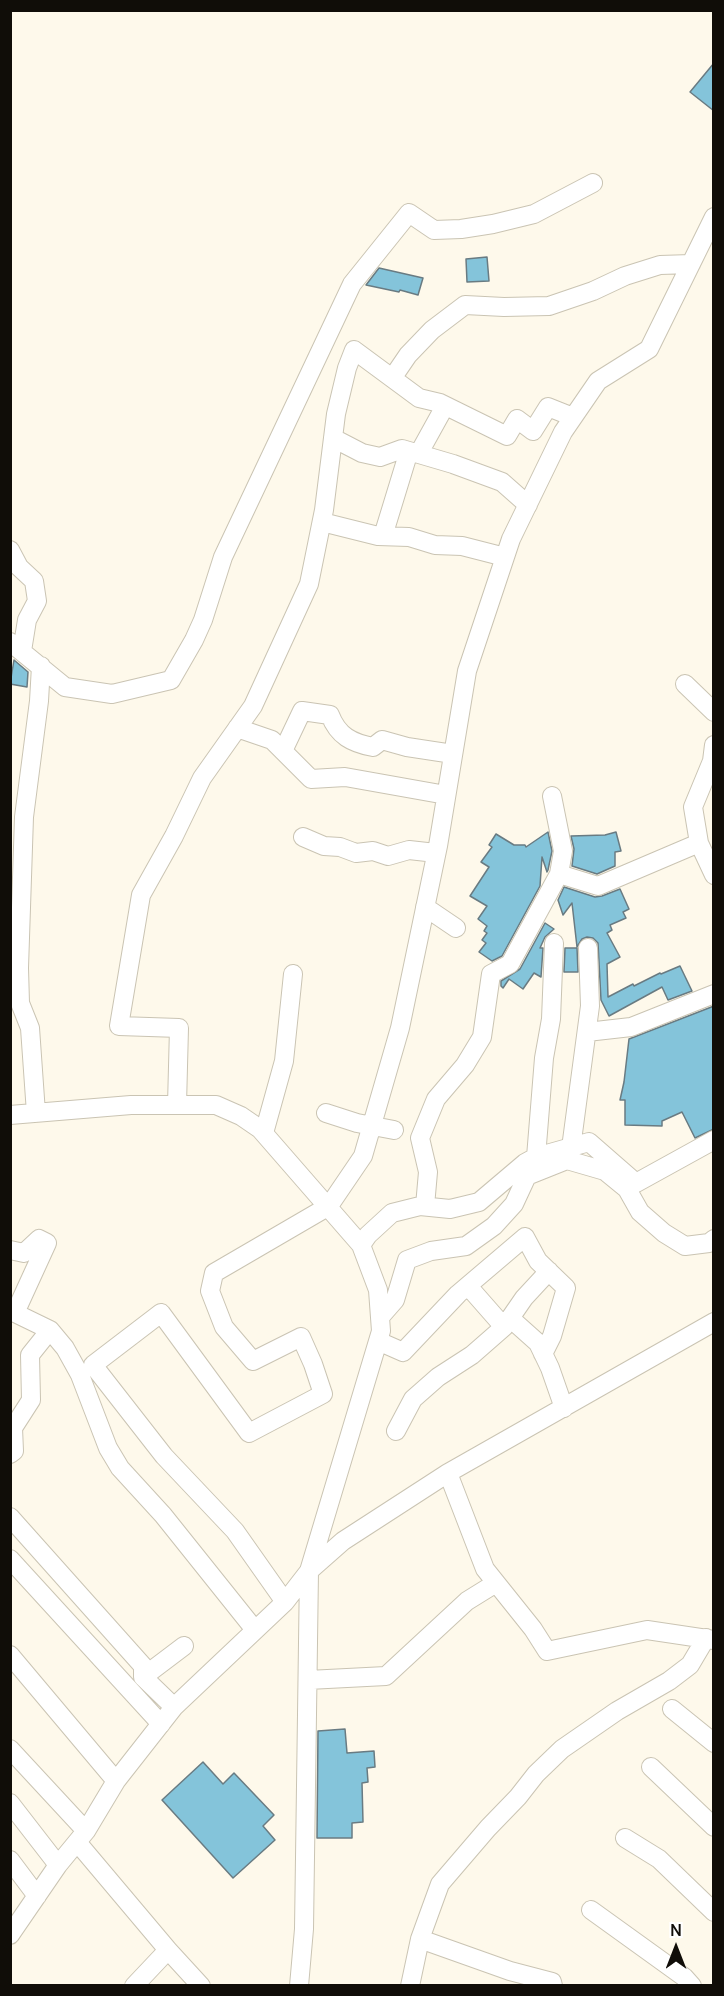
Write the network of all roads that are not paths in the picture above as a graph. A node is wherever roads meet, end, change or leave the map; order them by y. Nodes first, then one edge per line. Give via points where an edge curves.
1 (593, 183) dead end
2 (714, 217) edge
3 (692, 264) junction
4 (393, 377) junction
5 (445, 406) junction
6 (573, 417) junction
7 (333, 438) junction
8 (414, 452) junction
9 (528, 505) junction
10 (322, 522) junction
11 (383, 536) junction
12 (10, 550) edge
13 (505, 557) junction
14 (16, 646) edge
15 (41, 666) junction
16 (685, 684) dead end
17 (714, 712) edge
18 (237, 728) junction
19 (714, 745) edge
20 (283, 751) junction
21 (453, 754) junction
22 (711, 770) edge
23 (446, 795) junction
24 (552, 796) dead end
25 (303, 837) dead end
26 (699, 843) junction
27 (436, 853) junction
28 (559, 874) junction
29 (714, 875) edge
30 (425, 907) junction
31 (456, 928) dead end
32 (554, 943) dead end
33 (588, 948) dead end
34 (293, 974) dead end
35 (714, 993) edge
36 (587, 1032) junction
37 (177, 1104) junction
38 (36, 1113) junction
39 (326, 1113) dead end
40 (10, 1115) edge
41 (372, 1126) junction
42 (394, 1130) dead end
43 (264, 1133) junction
44 (714, 1140) edge
45 (569, 1154) junction
46 (536, 1157) junction
47 (329, 1206) junction
48 (425, 1206) junction
49 (714, 1239) edge
50 (361, 1245) junction
51 (10, 1250) edge
52 (549, 1271) junction
53 (468, 1286) junction
54 (381, 1316) junction
55 (507, 1322) junction
56 (714, 1322) edge
57 (50, 1330) junction
58 (378, 1341) junction
59 (543, 1354) junction
60 (564, 1408) junction
61 (396, 1431) dead end
62 (10, 1454) edge
63 (448, 1473) junction
64 (10, 1517) edge
65 (10, 1559) edge
66 (309, 1571) junction
67 (496, 1583) junction
68 (285, 1602) junction
69 (255, 1630) junction
70 (710, 1639) edge
71 (184, 1646) dead end
72 (10, 1655) edge
73 (143, 1677) junction
74 (308, 1680) junction
75 (174, 1707) junction
76 (672, 1709) dead end
77 (161, 1724) junction
78 (714, 1743) edge
79 (10, 1749) edge
80 (651, 1767) dead end
81 (116, 1782) junction
82 (10, 1803) edge
83 (714, 1827) edge
84 (81, 1836) junction
85 (625, 1838) dead end
86 (10, 1860) edge
87 (58, 1865) junction
88 (37, 1896) junction
89 (591, 1910) dead end
90 (714, 1912) edge
91 (10, 1935) edge
92 (420, 1939) junction
93 (168, 1950) junction
94 (134, 1986) edge
95 (201, 1986) edge
96 (299, 1986) edge
97 (410, 1986) edge
98 (553, 1986) edge
99 (692, 1986) edge

1 - 15 street via 534,214 493,224 434,230 409,213 352,284 224,557 194,640 171,680 112,694 65,687
2 - 3 street
3 - 4 street via 660,265 549,306 465,305 432,330
3 - 6 street via 649,349 598,381
4 - 5 street via 419,398
4 - 7 street via 354,350
5 - 6 street via 507,436 517,419 533,431 548,407
5 - 8 street
6 - 9 street
7 - 8 street via 380,458 402,449
7 - 10 street
8 - 9 street via 502,482
8 - 11 street
9 - 13 street
10 - 11 street
10 - 18 street via 309,584 253,706
11 - 13 street via 462,546
12 - 14 street via 19,567 34,581 37,601
13 - 21 street via 467,671
14 - 15 street
15 - 38 street via 24,817 19,968 20,1003 30,1028
16 - 17 street
18 - 20 street via 272,740
18 - 37 street via 202,778 141,895 119,1026 179,1028
19 - 22 street
20 - 21 street via 302,711 330,715 335,727 354,743 372,747 382,740
20 - 23 street via 311,779 345,777
21 - 23 street
22 - 26 street via 693,807
23 - 27 street
24 - 28 street via 563,851
25 - 27 street via 356,853
26 - 28 street via 598,886
26 - 29 street
27 - 30 street
28 - 48 street via 510,964 491,974 482,1037 465,1065 436,1099 420,1138 428,1172
30 - 31 street
30 - 41 street via 399,1028
32 - 46 street via 551,1019
33 - 36 street
34 - 43 street via 285,1061
35 - 36 street via 631,1027
36 - 45 street
37 - 38 street
37 - 43 street via 216,1104
38 - 40 street
39 - 41 street
41 - 42 street
41 - 47 street via 363,1156
43 - 47 street
44 - 45 street via 636,1182 589,1142
45 - 46 street
45 - 49 street via 605,1171 627,1189 640,1212 685,1246
45 - 54 street via 527,1176 514,1204 494,1226 466,1246 431,1251 407,1260 395,1300
46 - 48 street via 479,1202 450,1209
47 - 50 street
47 - 68 street via 214,1273 210,1291 224,1327 253,1361 301,1337 323,1394 249,1433 160,1313 93,1365 164,1456 235,1531
48 - 50 street via 392,1213
50 - 54 street via 378,1290
51 - 57 street via 24,1253 39,1239 46,1243 15,1313
52 - 53 street via 538,1261 525,1237
52 - 55 street
52 - 59 street via 566,1288
53 - 55 street
53 - 58 street via 404,1352
54 - 58 street
55 - 59 street via 538,1343
55 - 61 street via 472,1355 413,1399
56 - 60 street
57 - 62 street via 30,1355 30,1400 13,1428 14,1451
57 - 69 street via 80,1375 96,1420 120,1468
58 - 66 street
59 - 60 street
60 - 63 street
63 - 66 street via 343,1541
63 - 67 street via 485,1569
64 - 73 street via 143,1666
65 - 77 street
66 - 68 street
66 - 74 street
67 - 70 street via 547,1651 647,1630
67 - 74 street via 467,1601 386,1676
68 - 69 street
69 - 75 street
70 - 92 street via 690,1665 562,1749 536,1774 440,1884
71 - 73 street
72 - 81 street
73 - 75 street
74 - 96 street via 304,1929
75 - 77 street
76 - 78 street
77 - 81 street
79 - 84 street
80 - 83 street
81 - 84 street
82 - 87 street
84 - 87 street
84 - 93 street
85 - 90 street via 659,1859
86 - 88 street
87 - 88 street
88 - 91 street
89 - 99 street
92 - 97 street
92 - 98 street via 552,1982
93 - 94 street
93 - 95 street

